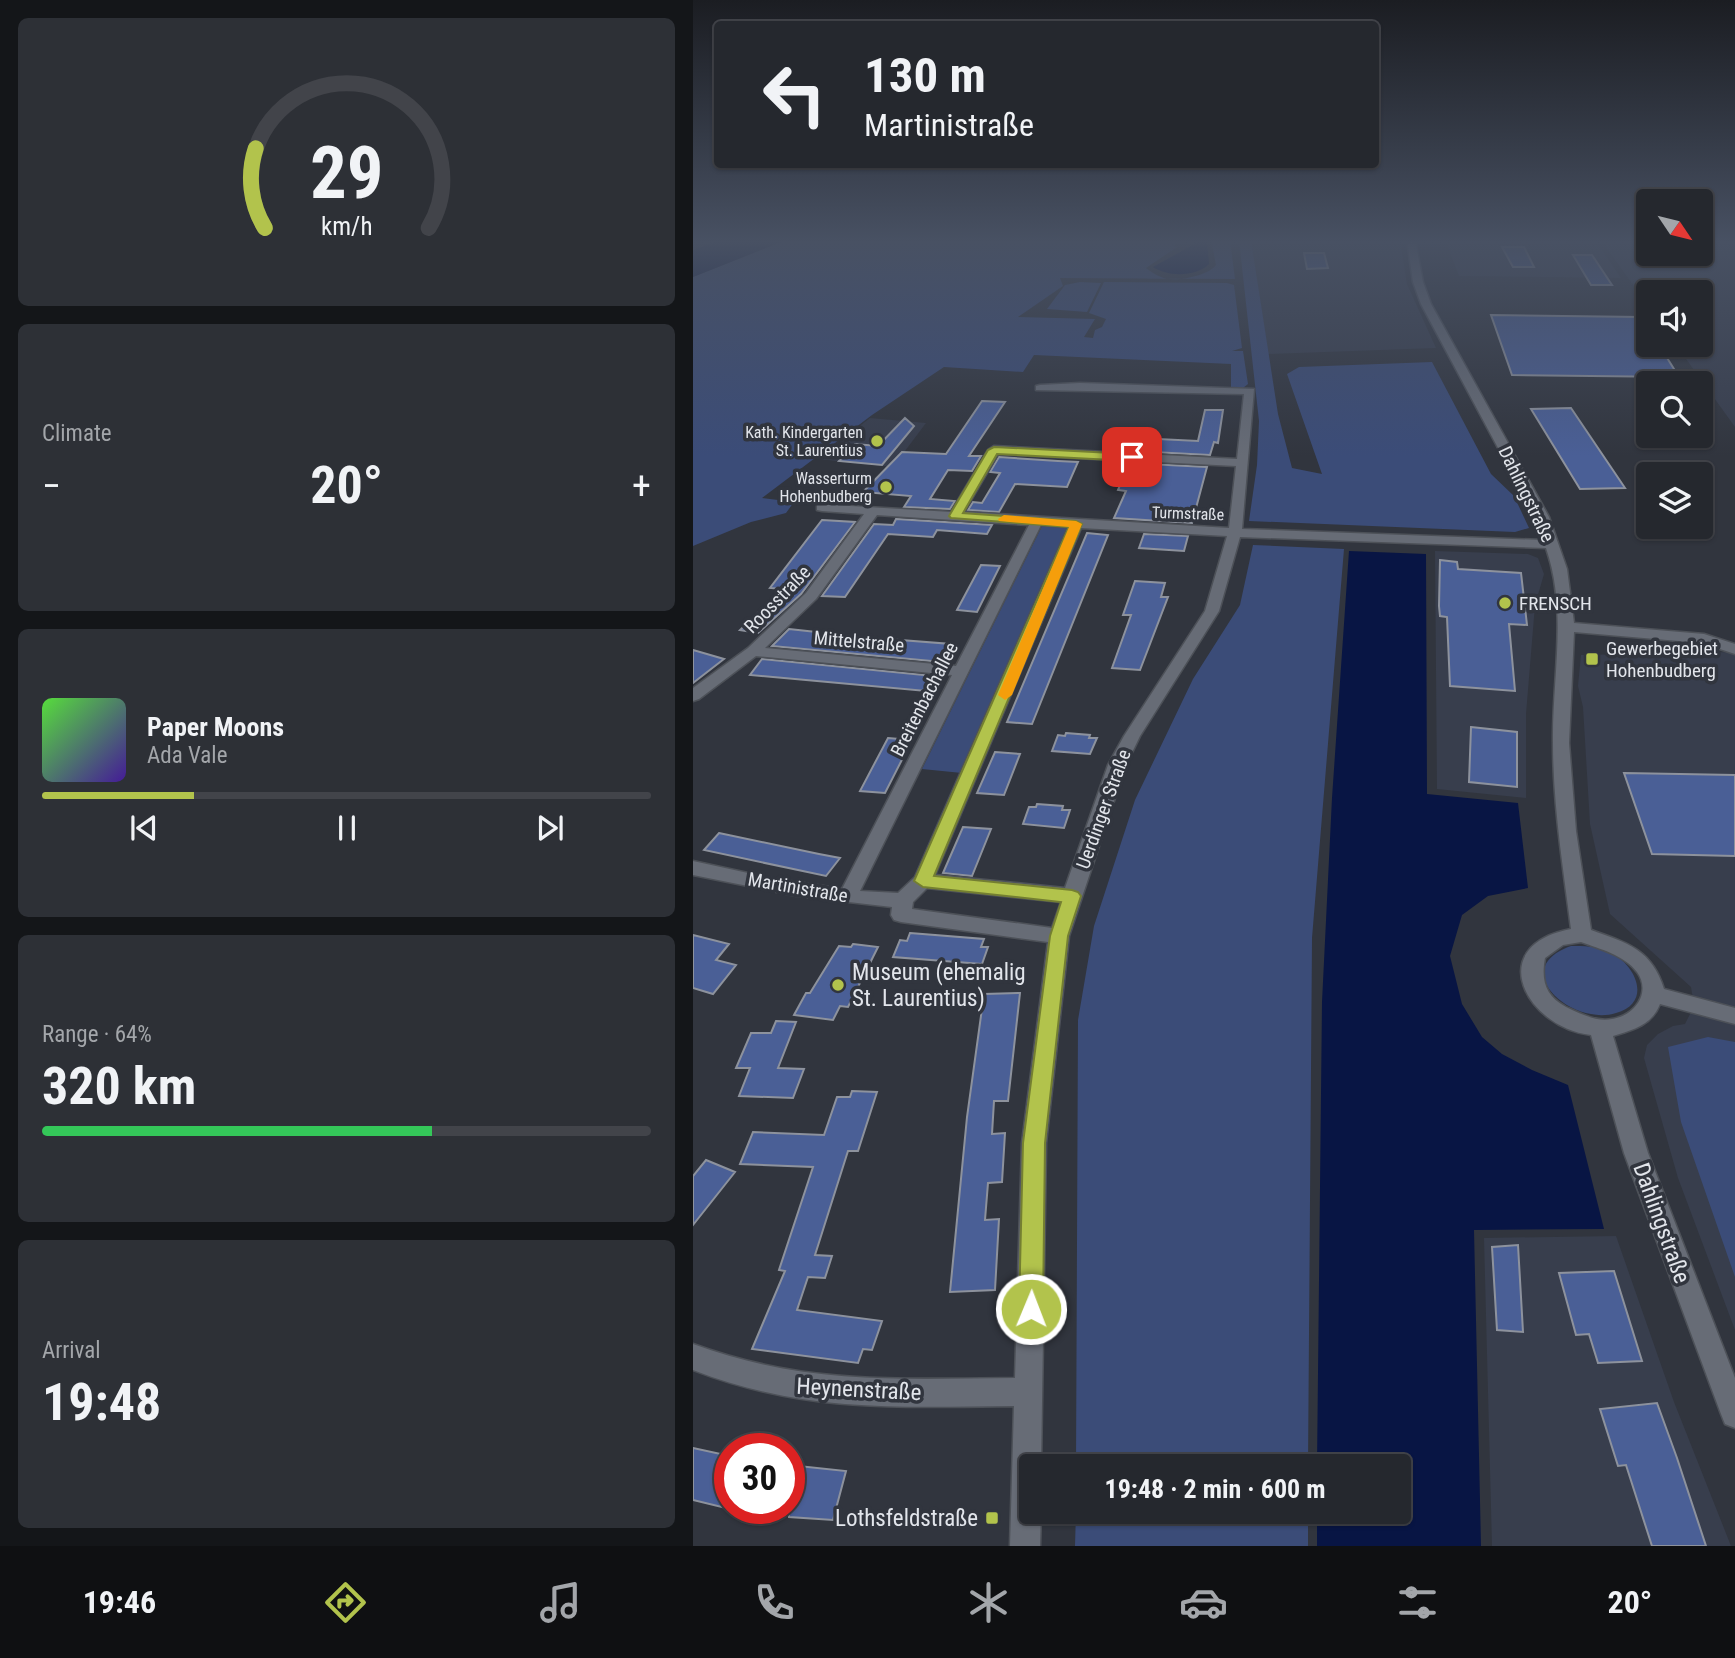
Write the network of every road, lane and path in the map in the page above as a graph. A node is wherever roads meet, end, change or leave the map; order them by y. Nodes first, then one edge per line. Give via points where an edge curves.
1 (1430, 312) edge
2 (1040, 388) dead end
3 (1243, 463) junction
4 (823, 507) dead end
5 (873, 511) junction
6 (955, 516) junction
7 (1037, 521) junction
8 (1076, 524) junction
9 (1235, 532) junction
10 (1553, 544) junction
11 (1567, 627) junction
12 (1735, 649) edge
13 (753, 651) junction
14 (962, 671) junction
15 (693, 696) edge
16 (693, 867) edge
17 (923, 881) junction
18 (848, 896) junction
19 (1072, 896) junction
20 (902, 908) junction
21 (1582, 934) junction
22 (1059, 936) junction
23 (1655, 995) junction
24 (1735, 1016) edge
25 (1600, 1028) junction
26 (693, 1356) edge
27 (1030, 1392) junction
28 (1735, 1414) edge
29 (1025, 1546) edge

1 - 10 street, Dahlingstraße
2 - 3 street, Uerdinger Straße via 1250,391
3 - 6 street via 994,450
3 - 9 street, Uerdinger Straße
4 - 5 street, Turmstraße
5 - 6 street, Turmstraße
5 - 13 street, Roosstraße via 811,596
6 - 7 street, Turmstraße
7 - 8 street, Turmstraße
7 - 14 street, Breitenbachallee
8 - 9 street, Turmstraße
8 - 17 street
9 - 10 street, Turmstraße
9 - 19 street, Uerdinger Straße via 1212,611 1117,765
10 - 11 street, Dahlingstraße
11 - 12 street via 1704,639
11 - 21 street, Dahlingstraße via 1561,743 1567,831
13 - 14 street, Mittelstraße
13 - 15 street, Roosstraße
14 - 18 street, Breitenbachallee
16 - 18 street, Martinistraße
17 - 19 street
17 - 20 street
18 - 20 street, Martinistraße
19 - 22 street, Uerdinger Straße
20 - 22 street, Martinistraße
21 - 23 street via 1609,940 1632,954 1646,968
21 - 25 street via 1557,939 1535,954 1530,978 1541,999 1566,1019
22 - 27 street, Uerdinger Straße via 1034,1143
23 - 24 street
23 - 25 street via 1644,1016 1625,1026
25 - 28 street, Dahlingstraße via 1636,1153
26 - 27 street, Heynenstraße via 721,1369 785,1385 860,1392
27 - 29 street, Uerdinger Straße

